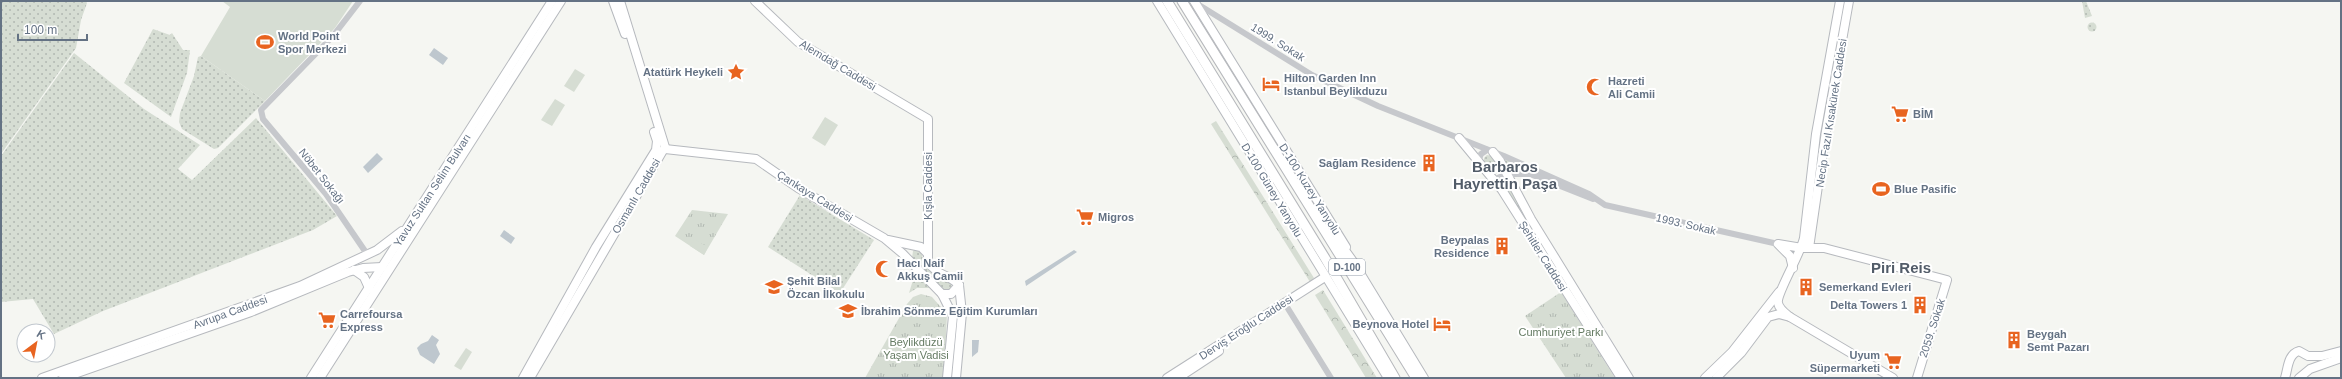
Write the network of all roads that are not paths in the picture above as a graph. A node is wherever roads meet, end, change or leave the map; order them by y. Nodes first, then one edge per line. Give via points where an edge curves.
1 (360, 1) edge
2 (552, 1) edge
3 (561, 1) edge
4 (613, 1) edge
5 (620, 1) edge
6 (756, 1) edge
7 (1157, 1) edge
8 (1167, 1) edge
9 (1182, 1) edge
10 (1195, 1) edge
11 (1840, 1) edge
12 (1849, 1) edge
13 (928, 119) joint
14 (1826, 131) junction
15 (1816, 134) junction
16 (1460, 138) junction
17 (661, 147) junction
18 (1490, 151) junction
19 (1278, 156) junction
20 (1478, 161) junction
21 (1507, 174) junction
22 (1520, 174) junction
23 (1494, 180) junction
24 (1516, 191) junction
25 (1596, 199) junction
26 (1301, 219) junction
27 (408, 227) junction
28 (884, 238) junction
29 (1778, 244) junction
30 (917, 246) junction
31 (1806, 248) junction
32 (601, 249) junction
33 (927, 253) junction
34 (367, 254) junction
35 (909, 260) junction
36 (1793, 268) junction
37 (385, 269) junction
38 (354, 270) junction
39 (1360, 272) junction
40 (1326, 279) junction
41 (959, 285) junction
42 (369, 288) junction
43 (1782, 288) junction
44 (942, 294) junction
45 (1286, 305) junction
46 (1790, 317) junction
47 (1353, 321) junction
48 (2341, 351) edge
49 (2308, 356) junction
50 (2341, 358) edge
51 (327, 359) junction
52 (1199, 361) junction
53 (2310, 369) junction
54 (1916, 377) edge
55 (42, 378) edge
56 (63, 378) edge
57 (311, 378) edge
58 (320, 378) edge
59 (523, 378) edge
60 (530, 378) edge
61 (947, 378) edge
62 (956, 378) edge
63 (1167, 378) edge
64 (1178, 378) edge
65 (1331, 378) edge
66 (1388, 378) edge
67 (1395, 378) edge
68 (1416, 378) edge
69 (1424, 378) edge
70 (1621, 378) edge
71 (1629, 378) edge
72 (1705, 378) edge
73 (1716, 378) edge
74 (1893, 378) edge
75 (2285, 378) edge
76 (2299, 378) edge

1 - 34 street, Nöbet Sokağı via 336,32 261,110 266,123 326,194
2 - 27 main road, Yavuz Sultan Selim Bulvarı
3 - 37 main road, Yavuz Sultan Selim Bulvarı
4 - 17 main road, Osmanlı Caddesi
5 - 17 main road
6 - 13 main road, Alemdağ Caddesi via 798,42
7 - 40 main road, D-100 Güney Yanyolu
8 - 26 highway, D-100
9 - 19 highway, D-100
10 - 16 street, 1999. Sokak via 1203,9 1305,71 1378,106
10 - 39 main road, D-100 Kuzey Yanyolu via 1313,190
11 - 15 main road, Necip Fazıl Kısakürek Caddesi
12 - 14 main road, Necip Fazıl Kısakürek Caddesi
13 - 33 main road, Kışla Caddesi
14 - 15 main road
14 - 31 main road, Necip Fazıl Kısakürek Caddesi
15 - 31 main road, Necip Fazıl Kısakürek Caddesi
16 - 18 street, 1999. Sokak
16 - 20 main road, Şehitler Caddesi
17 - 28 main road, Çankaya Caddesi via 756,159 798,188
17 - 32 main road, Osmanlı Caddesi
18 - 20 street via 1481,154
18 - 21 main road, Şehitler Caddesi
18 - 25 street, 1993. Sokak
19 - 39 highway via 1294,171
19 - 68 highway, D-100
20 - 23 main road, Şehitler Caddesi
21 - 22 street, 1993. Sokak
21 - 23 street
21 - 24 main road, Şehitler Caddesi
22 - 24 street via 1515,183
22 - 25 street, 1993. Sokak via 1530,174 1584,197
23 - 70 main road, Şehitler Caddesi
24 - 71 main road, Şehitler Caddesi
25 - 29 street, 1993. Sokak via 1605,205
26 - 47 highway
26 - 67 highway, D-100
27 - 34 main road, Avrupa Caddesi via 386,244
27 - 37 main road, Yavuz Sultan Selim Bulvarı
28 - 30 main road
28 - 35 main road, Çankaya Caddesi
29 - 31 main road
29 - 36 main road via 1790,256
30 - 33 main road via 925,249
30 - 35 main road via 912,248
31 - 36 main road
31 - 54 main road, 2059. Sokak via 1824,248 1947,280
32 - 59 main road, Osmanlı Caddesi
32 - 60 main road, Osmanlı Caddesi
33 - 41 main road via 928,261 936,272 953,279
34 - 37 main road
34 - 55 main road, Avrupa Caddesi via 328,274 271,297
35 - 44 main road, Çankaya Caddesi
36 - 43 main road
37 - 38 main road, Avrupa Caddesi
37 - 42 main road, Yavuz Sultan Selim Bulvarı
37 - 51 main road, Yavuz Sultan Selim Bulvarı
38 - 42 main road via 364,277
38 - 56 main road, Avrupa Caddesi via 251,312
39 - 69 main road, D-100 Kuzey Yanyolu
40 - 45 main road, Derviş Eroğlu Caddesi
40 - 47 main road, D-100 Güney Yanyolu
41 - 44 main road via 951,294
41 - 62 main road via 962,313
42 - 51 main road, Yavuz Sultan Selim Bulvarı
43 - 46 main road via 1778,304
43 - 72 main road via 1732,352
44 - 61 main road, Çankaya Caddesi via 953,316
45 - 52 main road, Derviş Eroğlu Caddesi
45 - 65 street
46 - 73 main road via 1779,314 1768,317 1741,353
46 - 74 main road
47 - 66 main road, D-100 Güney Yanyolu
48 - 49 main road via 2322,356
49 - 53 main road
49 - 75 main road via 2299,351 2293,354
50 - 53 main road
51 - 57 main road, Yavuz Sultan Selim Bulvarı
51 - 58 main road, Yavuz Sultan Selim Bulvarı
52 - 63 main road, Derviş Eroğlu Caddesi
52 - 64 main road, Derviş Eroğlu Caddesi
53 - 76 main road

